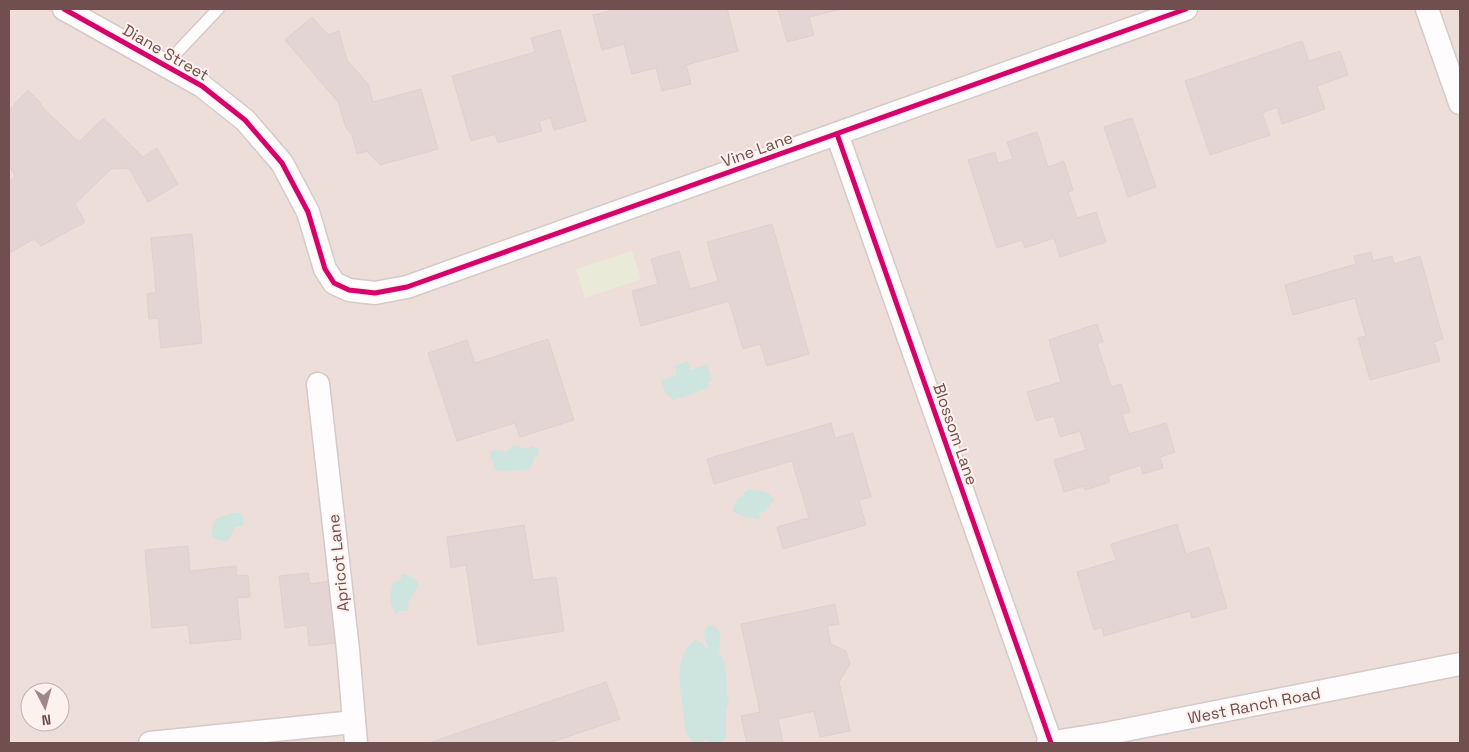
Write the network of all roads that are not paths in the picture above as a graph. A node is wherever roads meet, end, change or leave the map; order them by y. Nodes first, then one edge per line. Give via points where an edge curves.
1 (64, 9) edge
2 (218, 9) edge
3 (1186, 9) edge
4 (1427, 9) edge
5 (1160, 13) edge
6 (165, 65) junction
7 (1460, 103) edge
8 (837, 134) junction
9 (334, 283) joint
10 (318, 384) dead end
11 (1460, 664) edge
12 (355, 733) edge
13 (150, 743) edge
14 (1049, 743) edge

1 - 6 street, Diane Street
2 - 6 lane
3 - 5 street, Vine Lane
4 - 7 street
5 - 8 street, Vine Lane
6 - 9 street, Diane Street via 202,86 245,120 282,163 308,212 325,269
8 - 9 street, Vine Lane via 407,287 375,293 349,290
8 - 14 street, Blossom Lane
10 - 12 street, Apricot Lane
11 - 14 street, West Ranch Road
12 - 13 street

